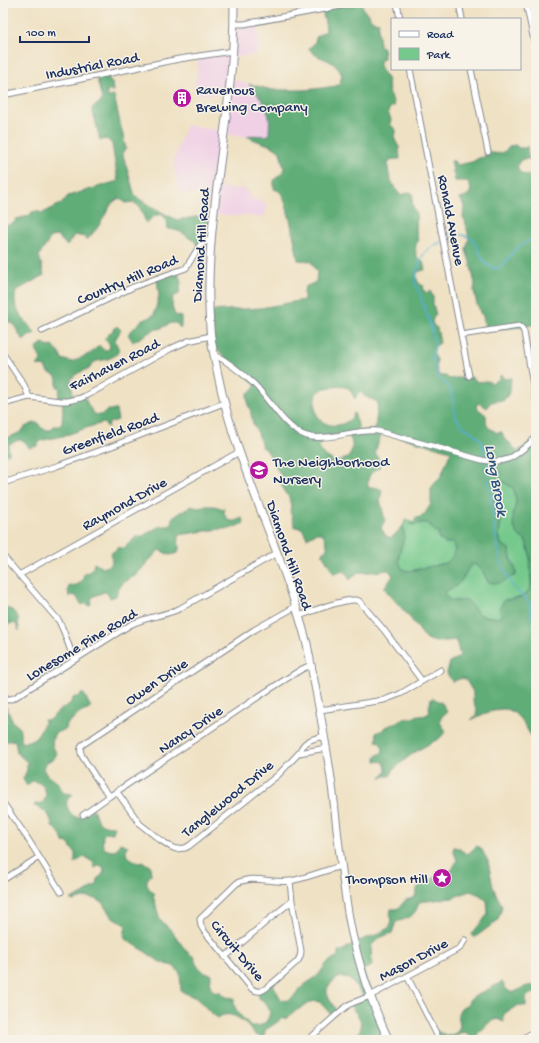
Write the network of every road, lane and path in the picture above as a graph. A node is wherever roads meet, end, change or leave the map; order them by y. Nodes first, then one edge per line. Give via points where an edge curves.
1 (234, 3) edge
2 (357, 3) edge
3 (397, 3) edge
4 (459, 3) edge
5 (526, 3) edge
6 (400, 18) edge
7 (462, 18) edge
8 (234, 24) junction
9 (536, 50) edge
10 (233, 51) junction
11 (410, 70) edge
12 (471, 70) edge
13 (3, 95) edge
14 (488, 152) dead end
15 (211, 239) junction
16 (42, 331) dead end
17 (461, 335) junction
18 (211, 336) junction
19 (3, 354) edge
20 (214, 354) junction
21 (469, 376) dead end
22 (29, 397) junction
23 (536, 400) edge
24 (224, 403) junction
25 (3, 404) edge
26 (536, 438) edge
27 (240, 452) junction
28 (3, 483) edge
29 (277, 552) junction
30 (3, 556) edge
31 (19, 575) junction
32 (295, 607) junction
33 (299, 616) junction
34 (74, 660) junction
35 (311, 665) junction
36 (441, 670) dead end
37 (422, 681) junction
38 (3, 692) edge
39 (5, 700) edge
40 (320, 710) junction
41 (324, 736) junction
42 (326, 748) junction
43 (299, 753) junction
44 (117, 792) junction
45 (110, 796) junction
46 (3, 803) edge
47 (83, 815) dead end
48 (39, 857) junction
49 (342, 866) junction
50 (3, 880) edge
51 (290, 881) junction
52 (61, 892) dead end
53 (292, 901) junction
54 (465, 940) dead end
55 (225, 957) junction
56 (407, 976) junction
57 (370, 996) junction
58 (536, 1031) edge
59 (437, 1035) dead end
60 (308, 1040) edge
61 (389, 1040) edge
62 (520, 1040) edge

1 - 8 main road, Diamond Hill Road
2 - 8 street
3 - 6 street
4 - 7 street
5 - 9 street
8 - 10 main road, Diamond Hill Road
10 - 13 street, Industrial Road via 174,60
10 - 15 main road, Diamond Hill Road
11 - 17 street, Ronald Avenue
12 - 14 street
15 - 16 street, Country Hill Road via 200,245 186,268 133,287
15 - 18 main road, Diamond Hill Road via 208,296
17 - 21 street, Ronald Avenue
17 - 23 street via 519,326 522,328
18 - 20 main road, Diamond Hill Road
18 - 22 street, Fairhaven Road via 188,341 170,349 81,398 60,401
19 - 22 street
20 - 24 main road, Diamond Hill Road
20 - 26 street via 254,384 287,422 305,436 324,438 365,430 378,431 482,460 497,461 515,456
22 - 25 street, Fairhaven Road
24 - 27 main road, Diamond Hill Road
24 - 28 street, Greenfield Road via 107,448
27 - 29 main road, Diamond Hill Road
27 - 31 street, Raymond Drive
29 - 32 main road, Diamond Hill Road
29 - 34 street, Lonesome Pine Road via 188,604 138,622
30 - 31 street
31 - 34 street via 58,622
32 - 33 main road, Diamond Hill Road
32 - 45 street, Owen Drive via 254,630 82,745 82,756
33 - 35 main road, Diamond Hill Road
33 - 37 street via 356,599 384,630
34 - 39 street, Lonesome Pine Road via 21,694
35 - 40 main road, Diamond Hill Road
35 - 44 street, Nancy Drive via 302,668
36 - 37 street
37 - 40 street via 384,700
38 - 39 street
40 - 41 main road, Diamond Hill Road
41 - 42 main road, Diamond Hill Road
41 - 43 street, Tanglewood Drive via 309,740 301,747
42 - 43 street
42 - 49 main road, Diamond Hill Road
43 - 44 street, Tanglewood Drive via 271,780 189,846 181,849 171,847 144,828
44 - 45 street, Nancy Drive
45 - 47 street, Nancy Drive
46 - 48 street
48 - 50 street
48 - 52 street
49 - 51 street, Circuit Drive
49 - 57 main road, Diamond Hill Road via 352,935
51 - 53 street, Circuit Drive
51 - 55 street, Circuit Drive via 252,878 240,881 200,919 201,926
53 - 55 street
53 - 55 street, Circuit Drive via 301,951 297,962 267,987 256,992
54 - 56 street, Mason Drive via 460,948
56 - 57 street, Mason Drive
56 - 59 street
57 - 60 street, Mason Drive via 350,1004
57 - 61 main road, Diamond Hill Road
58 - 62 street

